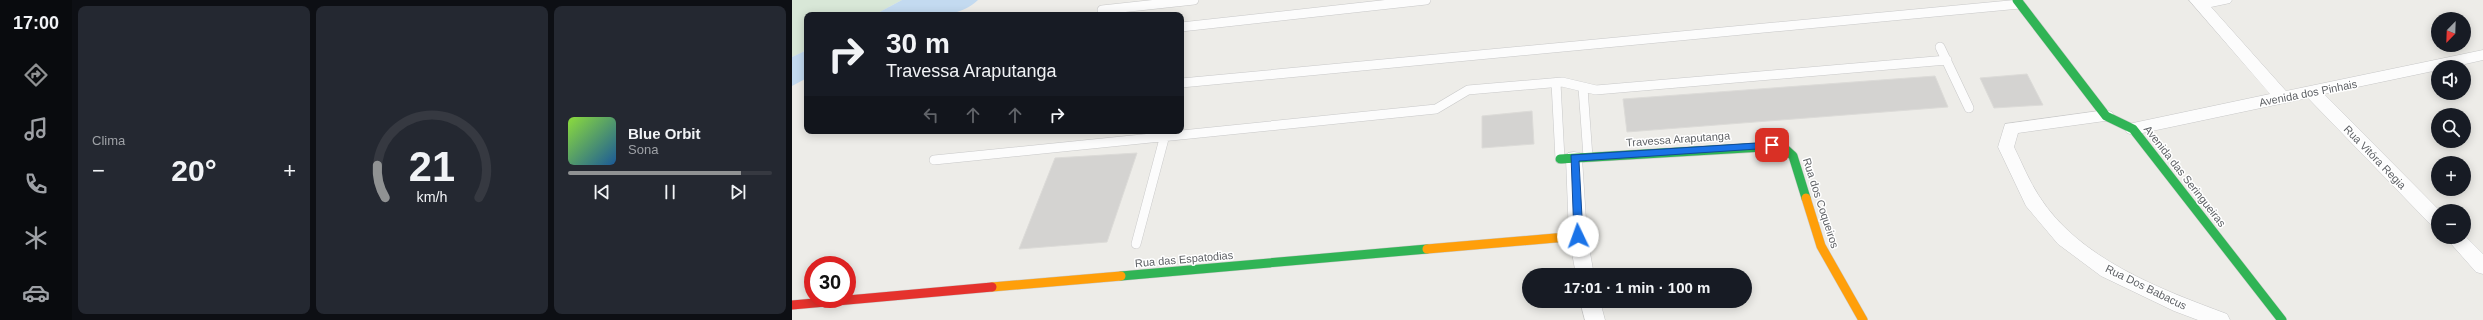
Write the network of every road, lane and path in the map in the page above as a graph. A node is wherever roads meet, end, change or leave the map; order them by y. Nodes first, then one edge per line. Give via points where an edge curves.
1 (1194, 0) edge
2 (1338, 0) edge
3 (1426, 0) edge
4 (2225, 0) edge
5 (1375, 2) edge
6 (2019, 2) edge
7 (2198, 2) edge
8 (1338, 9) junction
9 (1102, 10) dead end
10 (1184, 27) edge
11 (1940, 47) dead end
12 (1947, 60) junction
13 (2479, 60) edge
14 (1184, 83) edge
15 (1556, 83) junction
16 (1582, 88) junction
17 (2313, 93) junction
18 (2283, 98) junction
19 (1969, 108) dead end
20 (2106, 116) junction
21 (2133, 129) junction
22 (1184, 133) edge
23 (1175, 134) edge
24 (1165, 135) junction
25 (1793, 156) joint
26 (1574, 158) junction
27 (934, 160) dead end
28 (2431, 213) edge
29 (1578, 236) junction
30 (1136, 244) dead end
31 (2461, 244) edge
32 (2483, 266) edge
33 (1584, 268) edge
34 (792, 306) edge
35 (1863, 320) edge
36 (2220, 320) edge
37 (2282, 320) edge

1 - 9 lane
2 - 8 lane
3 - 5 lane
4 - 7 street
5 - 8 lane
6 - 14 lane
6 - 20 street, Avenida das Seringueiras
7 - 18 street
8 - 10 lane
11 - 12 lane
12 - 16 lane via 1596,90
12 - 19 lane
13 - 17 street, Avenida dos Pinhais
15 - 16 lane via 1568,83
15 - 22 lane via 1468,90 1436,109
15 - 26 lane
16 - 26 lane
17 - 18 street, Avenida dos Pinhais
17 - 28 street, Rua Vitóra Regia
18 - 21 street, Avenida dos Pinhais
20 - 21 street, Avenida das Seringueiras
20 - 36 street, Rua Dos Babacus via 2011,128 2006,147 2032,200 2064,238 2108,270 2181,305
21 - 37 street, Avenida das Seringueiras
23 - 24 lane
24 - 27 lane
24 - 30 lane
25 - 26 street, Travessa Araputanga via 1782,146 1772,145
25 - 35 street, Rua dos Coqueiros via 1821,246
26 - 29 street
29 - 33 street
29 - 34 street, Rua das Espatodias
31 - 32 street

